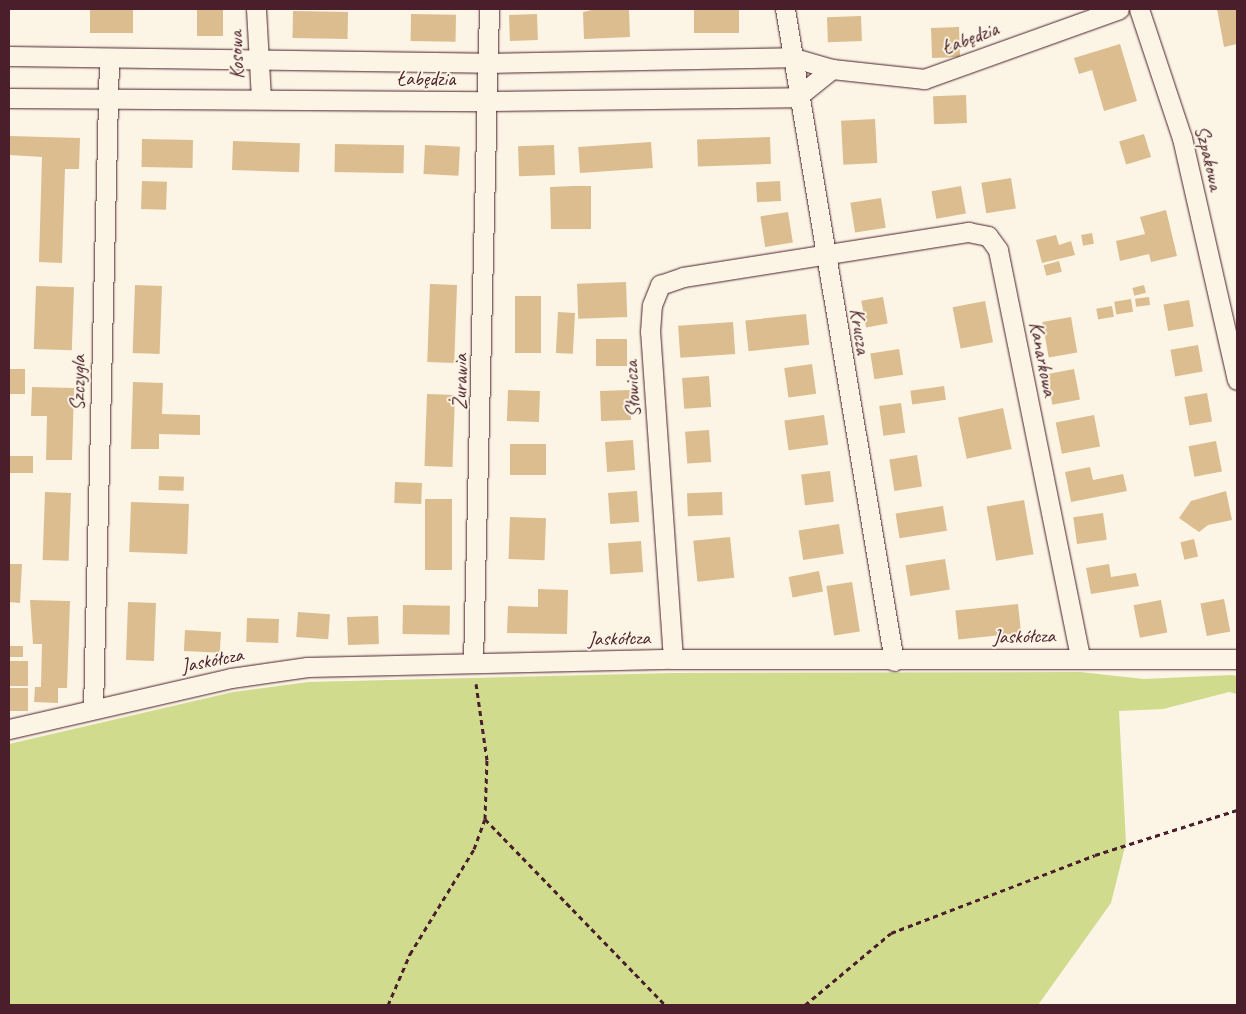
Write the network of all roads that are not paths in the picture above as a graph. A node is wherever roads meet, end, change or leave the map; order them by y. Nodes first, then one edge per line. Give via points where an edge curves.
1 (256, 9) edge
2 (489, 9) edge
3 (785, 9) edge
4 (1119, 9) edge
5 (1139, 9) edge
6 (9, 56) edge
7 (791, 57) junction
8 (109, 58) junction
9 (260, 60) junction
10 (487, 63) junction
11 (832, 69) junction
12 (797, 97) junction
13 (9, 98) edge
14 (107, 100) junction
15 (261, 100) junction
16 (488, 102) junction
17 (825, 256) junction
18 (1237, 380) edge
19 (1080, 657) junction
20 (673, 659) junction
21 (1237, 659) edge
22 (894, 661) junction
23 (473, 663) junction
24 (93, 709) junction
25 (9, 729) edge

1 - 9 street, Kosowa
2 - 10 street, Żurawia
3 - 7 street, Krucza
4 - 11 street, Łabędzia via 924,79
5 - 18 street, Szpakowa via 1182,138
6 - 8 street, Łabędzia
7 - 10 street, Łabędzia
7 - 11 street, Łabędzia
7 - 12 street, Krucza
8 - 9 street, Łabędzia
8 - 14 street, Szczygla
9 - 10 street, Łabędzia
9 - 15 street, Kosowa
10 - 16 street, Żurawia
11 - 12 street
12 - 16 street, Łabędzia
12 - 17 street, Krucza
13 - 14 street, Łabędzia
14 - 15 street, Łabędzia
14 - 24 street, Szczygla
15 - 16 street, Łabędzia
16 - 23 street, Żurawia
17 - 19 street, Kanarkowa via 968,232 988,236 998,250
17 - 20 street, Słowicza via 683,277 660,285 652,304
17 - 22 street, Krucza
19 - 21 street, Jaskółcza
19 - 22 street, Jaskółcza
20 - 22 street, Jaskółcza
20 - 23 street, Jaskółcza
23 - 24 street, Jaskółcza via 307,667 231,678
24 - 25 street, Jaskółcza

